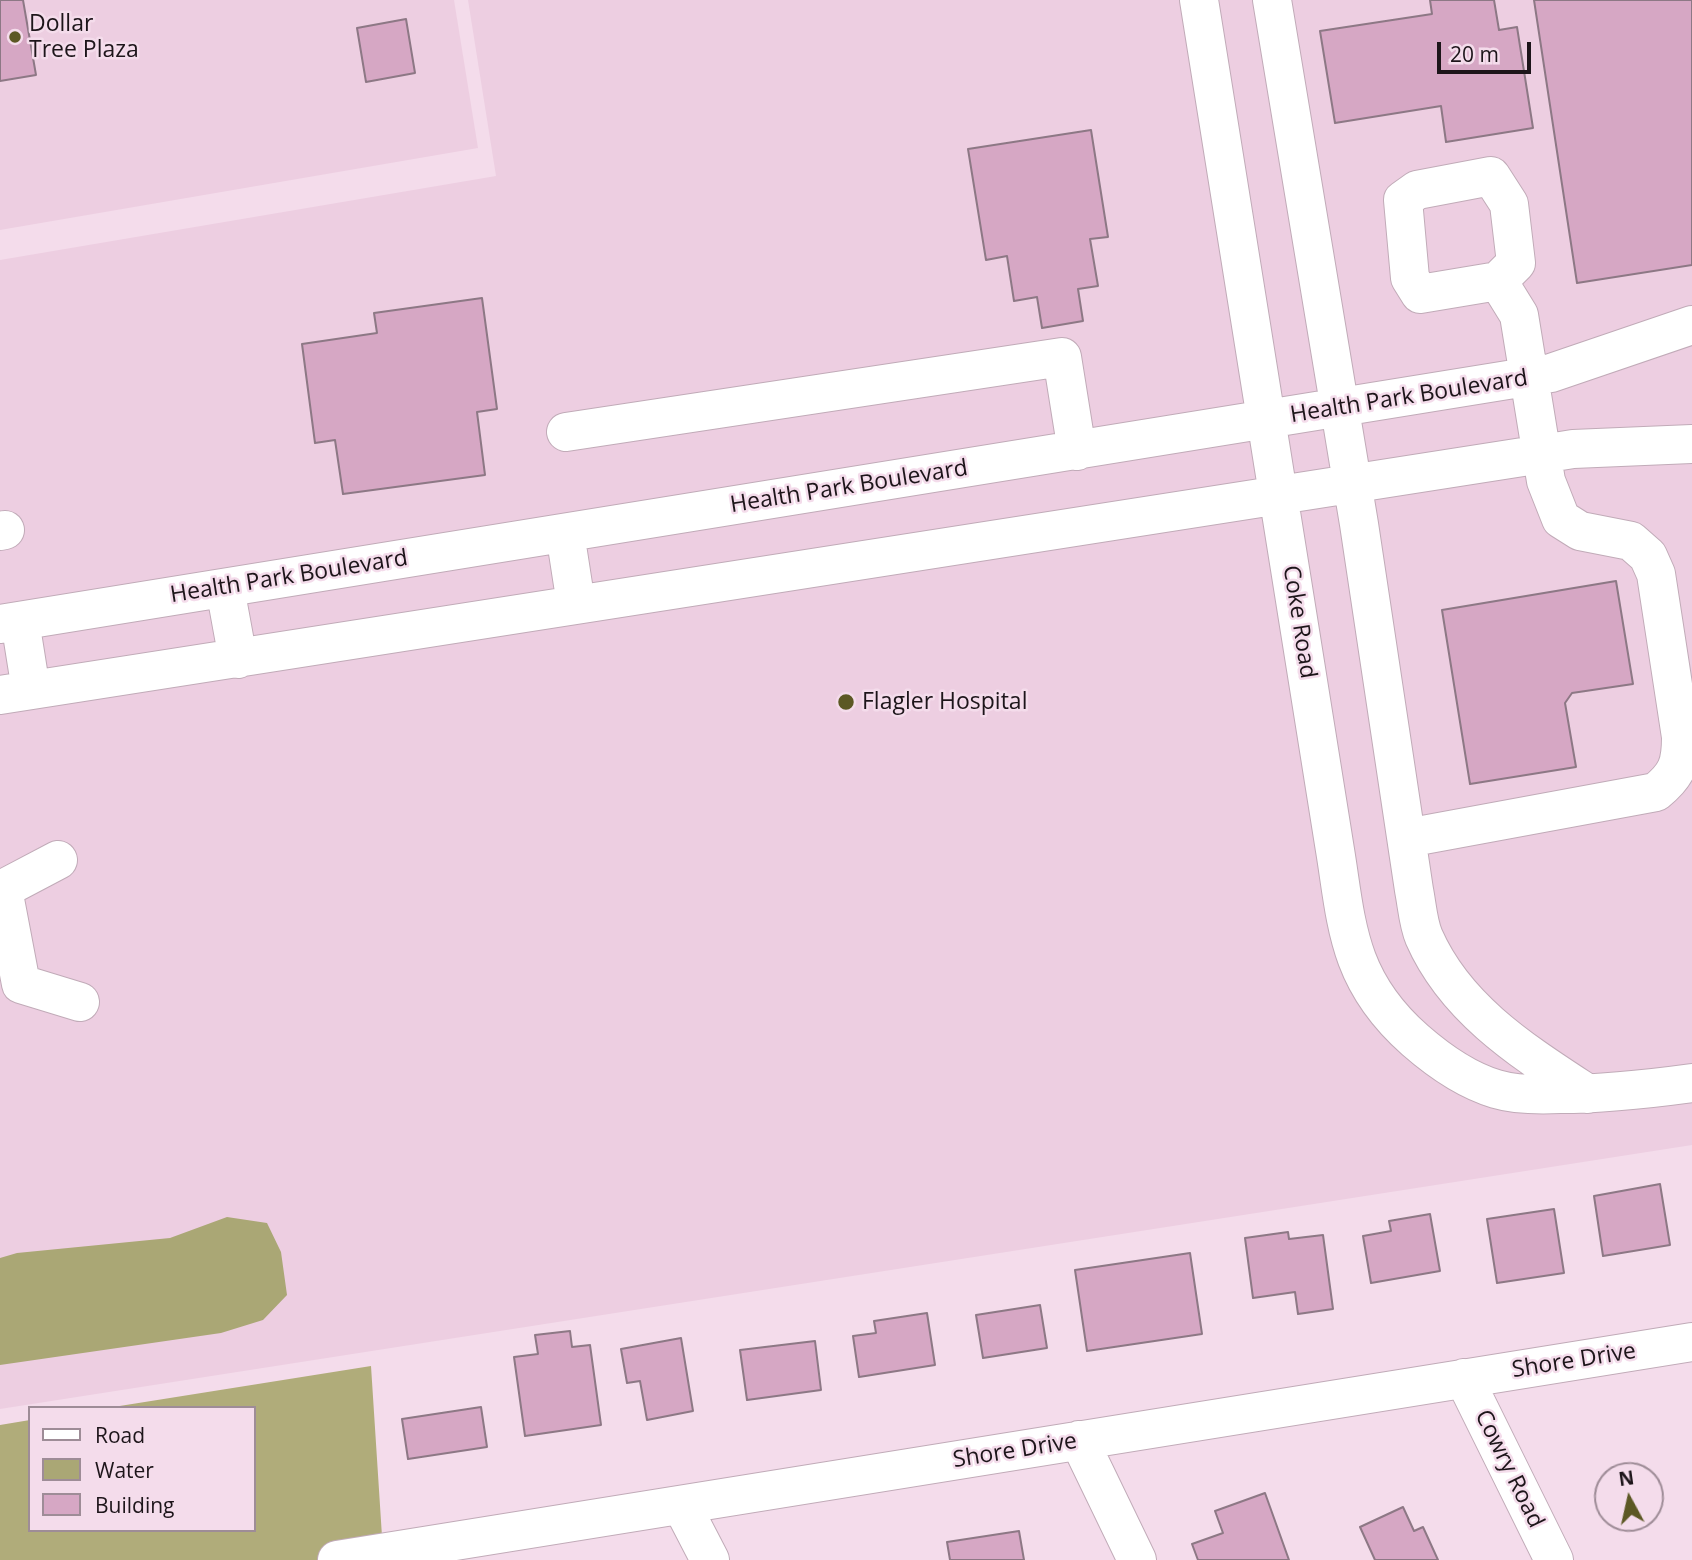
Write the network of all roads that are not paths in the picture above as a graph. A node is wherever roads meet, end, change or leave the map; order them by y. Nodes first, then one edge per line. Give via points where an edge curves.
1 (1199, 0) edge
2 (1272, 0) edge
3 (1498, 281) dead end
4 (1692, 325) edge
5 (1531, 377) junction
6 (1339, 408) junction
7 (1268, 420) junction
8 (566, 432) dead end
9 (1692, 444) edge
10 (1077, 451) junction
11 (1542, 454) junction
12 (1352, 482) junction
13 (1279, 493) junction
14 (565, 533) junction
15 (225, 588) junction
16 (576, 604) junction
17 (10, 622) edge
18 (238, 659) junction
19 (16, 692) edge
20 (1407, 838) junction
21 (58, 860) dead end
22 (80, 1002) dead end
23 (1692, 1083) edge
24 (1588, 1094) junction
25 (1692, 1342) edge
26 (1464, 1378) junction
27 (1079, 1440) junction
28 (682, 1506) junction
29 (337, 1560) edge
30 (710, 1560) edge
31 (1137, 1560) edge
32 (1553, 1560) edge

1 - 7 street, Coke Road
2 - 6 street
3 - 5 street via 1519,315
4 - 5 street, Health Park Boulevard
5 - 6 street, Health Park Boulevard
5 - 11 street
6 - 7 street, Health Park Boulevard
6 - 12 street
7 - 10 street, Health Park Boulevard
7 - 13 street, Coke Road
8 - 10 street via 1062,357
9 - 11 street
10 - 14 street, Health Park Boulevard
11 - 12 street
11 - 20 street via 1549,492 1561,519 1580,531 1631,541 1648,556 1656,574 1681,757 1672,779 1656,792
12 - 13 street
12 - 20 street
13 - 16 street
13 - 24 street, Coke Road via 1357,960 1395,1023 1465,1076 1498,1090
14 - 15 street, Health Park Boulevard
14 - 16 street
15 - 17 street, Health Park Boulevard
15 - 18 street
16 - 18 street
17 - 19 street
18 - 19 street
20 - 24 street via 1423,934 1454,988 1511,1043
21 - 22 street via 3,888 21,984
23 - 24 street, Coke Road
25 - 26 street, Shore Drive
26 - 27 street, Shore Drive
26 - 32 street, Cowry Road
27 - 28 street, Shore Drive
27 - 31 street
28 - 29 street, Shore Drive
28 - 30 street

